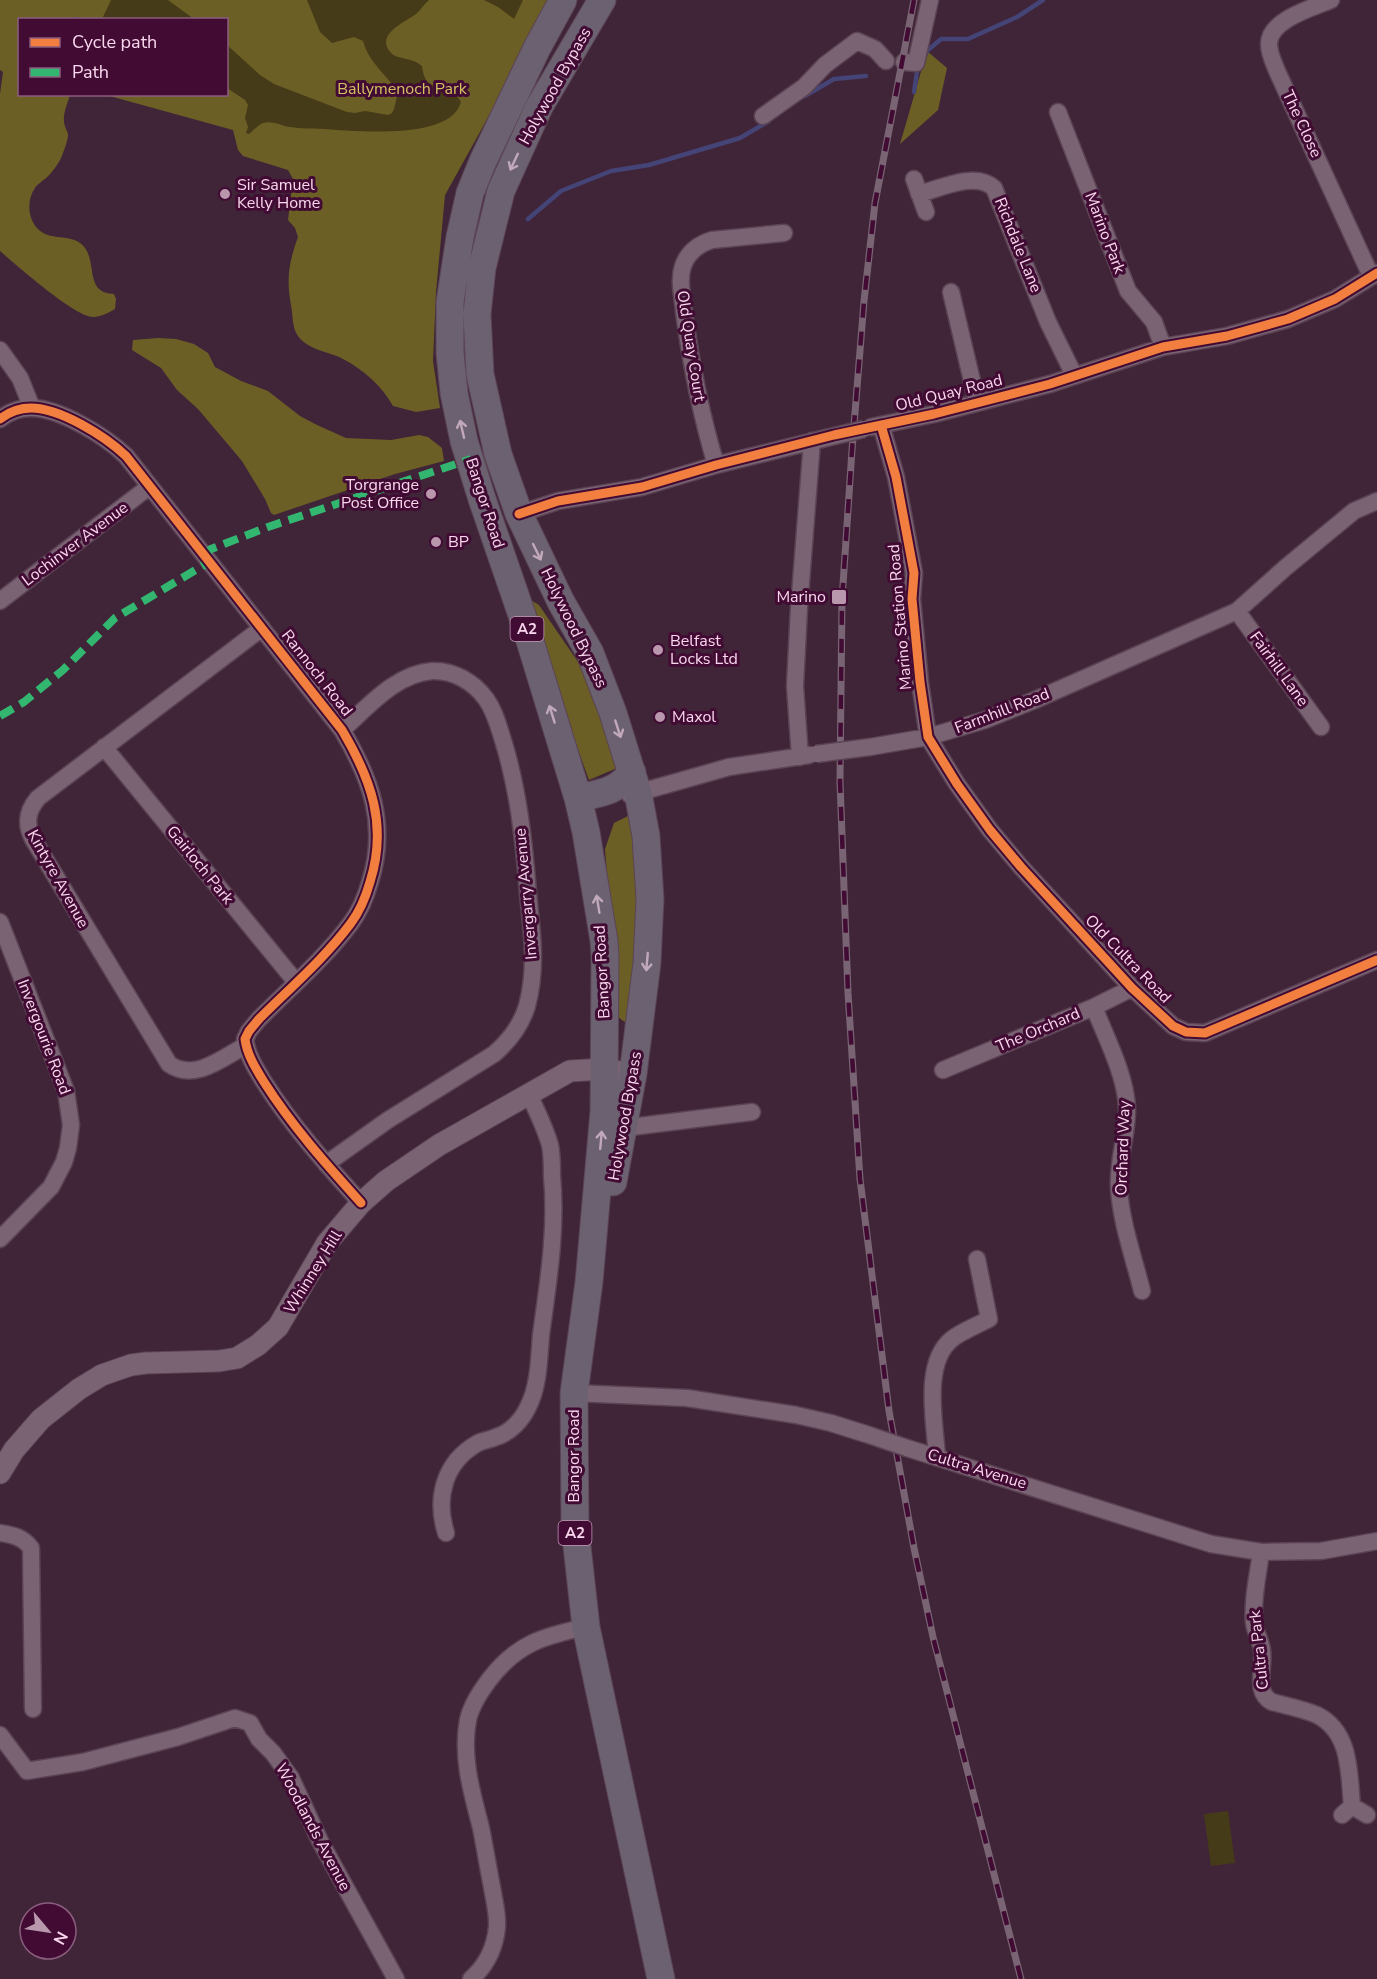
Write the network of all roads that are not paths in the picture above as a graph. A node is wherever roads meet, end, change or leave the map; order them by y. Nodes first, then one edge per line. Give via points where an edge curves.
1 (563, 0) edge
2 (602, 0) edge
3 (930, 0) edge
4 (1331, 0) edge
5 (886, 61) dead end
6 (904, 62) dead end
7 (1058, 112) dead end
8 (763, 116) dead end
9 (926, 212) dead end
10 (784, 233) dead end
11 (460, 237) junction
12 (488, 242) junction
13 (1374, 274) edge
14 (951, 292) dead end
15 (1163, 347) junction
16 (0, 350) edge
17 (1074, 375) junction
18 (977, 402) junction
19 (32, 408) junction
20 (0, 418) edge
21 (882, 425) junction
22 (819, 439) junction
23 (716, 465) junction
24 (150, 486) junction
25 (1377, 501) edge
26 (519, 514) junction
27 (0, 601) edge
28 (1237, 611) junction
29 (262, 628) junction
30 (1321, 727) dead end
31 (342, 730) junction
32 (928, 738) junction
33 (104, 747) junction
34 (808, 756) junction
35 (635, 782) junction
36 (579, 804) junction
37 (0, 922) edge
38 (1377, 960) edge
39 (296, 982) junction
40 (1132, 988) junction
41 (1094, 1007) junction
42 (246, 1045) junction
43 (943, 1070) dead end
44 (617, 1075) junction
45 (529, 1094) junction
46 (752, 1112) dead end
47 (623, 1128) junction
48 (326, 1164) junction
49 (361, 1203) junction
50 (0, 1239) edge
51 (977, 1259) dead end
52 (589, 1282) junction
53 (1142, 1291) dead end
54 (574, 1393) junction
55 (938, 1456) junction
56 (0, 1473) edge
57 (0, 1533) edge
58 (446, 1533) dead end
59 (1377, 1541) edge
60 (1260, 1552) junction
61 (586, 1627) junction
62 (33, 1710) dead end
63 (0, 1736) edge
64 (1367, 1815) dead end
65 (396, 1979) edge
66 (471, 1979) edge
67 (661, 1979) edge

1 - 11 highway, Bangor Road / A2 via 483,161 470,193
2 -> 12 highway, Holywood Bypass / A2 via 535,118 501,191
3 - 6 street via 916,63
4 - 13 street, The Close via 1279,25 1272,33 1269,51
5 - 8 street via 857,41
7 - 15 street, Marino Park via 1128,291 1154,322
9 - 17 street, Richdale Lane via 917,187 974,179 986,181 994,188 1048,322
10 - 23 street, Old Quay Court via 705,242 693,250 682,268 688,341 703,423
11 - 12 highway
36 -> 11 highway, Bangor Road / A2 via 464,441 450,353 450,302
12 - 26 highway, Holywood Bypass / A2 via 477,314 480,374 498,454
13 - 15 street, Old Quay Road via 1335,298 1288,319 1227,336
14 - 18 street
15 - 17 street, Old Quay Road
16 - 19 street via 21,378
17 - 18 street, Old Quay Road
18 - 21 street, Old Quay Road
19 - 20 street
19 - 24 street, Rannoch Road via 73,421 107,441 126,456
21 - 22 street, Old Quay Road, bridge
21 - 32 street, Marino Station Road via 914,573 912,599
22 - 23 street, Old Quay Road
22 - 34 street via 799,608 795,686
23 - 26 street, Old Quay Road via 642,487 558,501
24 - 27 street, Lochinver Avenue
24 - 29 street, Rannoch Road
25 - 28 street, Farmhill Road via 1354,512
26 -> 35 highway, Holywood Bypass / A2 via 590,653
28 - 30 street, Fairhill Lane
28 - 32 street, Farmhill Road via 1035,700
29 - 31 street, Rannoch Road
29 - 33 street, Kintyre Avenue
31 - 39 street, Rannoch Road via 363,768 375,804 377,856 368,890 351,922
31 - 48 street, Invergarry Avenue via 385,692 414,675 445,672 465,679 481,692 497,723 515,788 533,959 523,1018 503,1047
32 - 34 street, Farmhill Road, bridge
32 - 40 street, Old Cultra Road via 990,830
33 - 39 street, Gairloch Park
33 - 42 street, Kintyre Avenue via 38,798 28,816 30,833 169,1064 182,1071 196,1070
34 - 35 street, Farmhill Road
35 - 36 highway via 624,783
35 -> 44 highway, Holywood Bypass / A2 via 646,836 650,899 647,963 638,1033
44 -> 36 highway, Bangor Road / A2 via 605,956
37 - 50 street, Invergourie Road via 66,1091 71,1125 64,1162 51,1187
38 - 40 street, Old Cultra Road via 1205,1033 1186,1032 1173,1026
39 - 42 street, Rannoch Road via 249,1031
40 - 41 street, The Orchard
41 - 43 street, The Orchard
41 - 53 street, Orchard Way via 1126,1095 1119,1186
42 - 48 street via 276,1102
44 - 45 street, Whinney Hill via 570,1071
44 - 47 highway, Holywood Bypass / A2
52 -> 44 highway, Bangor Road / A2 via 604,1110
45 - 49 street, Whinney Hill via 439,1144
45 - 58 street via 550,1145 555,1206 534,1389 527,1409 514,1425 472,1447 452,1468 441,1498
46 - 47 street
47 - 52 highway, Holywood Bypass / A2
48 - 49 street
49 - 56 street, Whinney Hill via 327,1242 278,1328 258,1345 237,1358 146,1363 102,1375 41,1419
51 - 55 street via 989,1319 951,1340 936,1361 932,1385
52 - 54 highway, Bangor Road / A2
54 - 55 street, Cultra Avenue, bridge via 687,1398 796,1415
54 - 61 highway, Bangor Road / A2 via 575,1528
55 - 60 street, Cultra Avenue via 1211,1544
57 - 62 street via 17,1536 31,1548
59 - 60 street, Cultra Avenue via 1321,1551
60 - 64 street, Cultra Park via 1254,1625 1262,1650 1262,1691 1272,1702 1316,1714 1337,1732 1347,1756 1347,1810
61 - 66 street via 549,1635 519,1651 483,1688 468,1718 467,1768 487,1856 497,1927 491,1954
61 - 67 highway, Bangor Road / A2
63 - 65 street, Woodlands Avenue via 27,1771 83,1761 235,1719 250,1723 291,1778 320,1841

